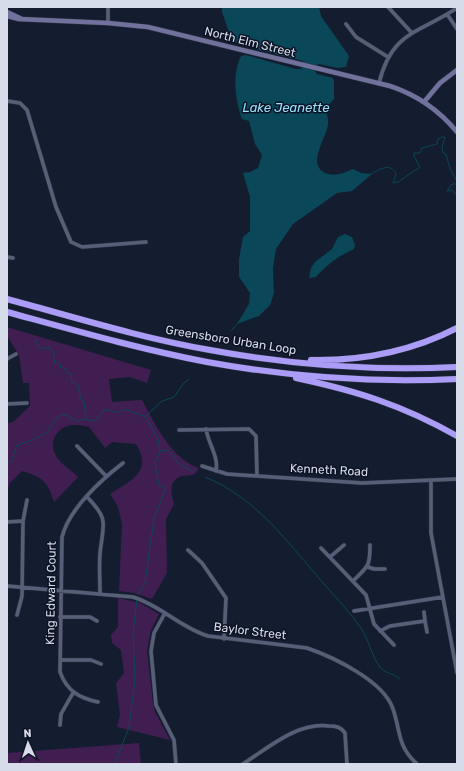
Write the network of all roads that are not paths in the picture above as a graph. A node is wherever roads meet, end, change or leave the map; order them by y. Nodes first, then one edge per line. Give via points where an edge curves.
1 (108, 7) edge
2 (388, 7) edge
3 (457, 8) edge
4 (7, 12) edge
5 (447, 14) junction
6 (7, 16) edge
7 (22, 19) junction
8 (108, 23) junction
9 (346, 24) dead end
10 (457, 29) edge
11 (411, 32) junction
12 (388, 57) junction
13 (457, 70) edge
14 (379, 83) junction
15 (7, 101) edge
16 (424, 102) junction
17 (457, 132) edge
18 (146, 242) dead end
19 (7, 256) edge
20 (13, 258) dead end
21 (7, 299) edge
22 (7, 312) edge
23 (457, 328) edge
24 (16, 354) dead end
25 (7, 359) edge
26 (274, 360) junction
27 (457, 367) edge
28 (250, 369) junction
29 (457, 379) edge
30 (7, 404) edge
31 (27, 404) dead end
32 (206, 429) junction
33 (180, 430) dead end
34 (457, 436) edge
35 (77, 446) dead end
36 (123, 463) dead end
37 (202, 466) dead end
38 (216, 471) junction
39 (106, 476) junction
40 (257, 476) junction
41 (457, 479) edge
42 (431, 480) junction
43 (87, 497) junction
44 (27, 500) dead end
45 (7, 522) edge
46 (23, 522) junction
47 (344, 545) dead end
48 (370, 545) dead end
49 (321, 548) dead end
50 (188, 550) dead end
51 (330, 558) junction
52 (368, 567) junction
53 (385, 569) dead end
54 (353, 581) junction
55 (7, 586) edge
56 (22, 588) junction
57 (61, 590) junction
58 (100, 593) junction
59 (443, 596) junction
60 (369, 609) junction
61 (354, 611) dead end
62 (424, 612) dead end
63 (165, 613) junction
64 (17, 615) dead end
65 (60, 617) junction
66 (97, 621) dead end
67 (425, 621) junction
68 (380, 631) junction
69 (427, 632) dead end
70 (224, 639) junction
71 (394, 645) dead end
72 (60, 660) junction
73 (101, 664) dead end
74 (457, 672) edge
75 (73, 693) junction
76 (98, 702) dead end
77 (60, 725) dead end
78 (176, 764) edge
79 (243, 764) edge
80 (347, 764) edge
81 (417, 764) edge

1 - 8 street
2 - 11 street
3 - 5 street
4 - 7 main road, North Elm Street
5 - 10 street
5 - 11 street
6 - 7 main road, North Elm Street
7 - 8 main road, North Elm Street
8 - 14 main road, North Elm Street via 160,30
9 - 12 street via 356,37
11 - 12 street
12 - 14 street via 382,68
13 - 16 main road via 440,83
14 - 16 main road, North Elm Street via 400,89
15 - 18 street via 20,103 27,110 56,207 71,242 82,247
16 - 17 main road, North Elm Street via 438,112
19 - 20 street
21 - 26 highway, Greensboro Urban Loop via 166,341
22 - 28 highway, Greensboro Urban Loop via 164,353
23 - 26 highway via 422,343 374,356 334,360
24 - 25 street
26 - 27 highway, Greensboro Urban Loop via 368,368
28 - 29 highway, Greensboro Urban Loop via 360,379
28 - 34 highway via 370,396 408,410
30 - 31 street
32 - 33 street
32 - 38 street via 207,439 217,462
32 - 40 street via 249,429 256,436
35 - 39 street
36 - 39 street, King Edward Court
37 - 38 street, Kenneth Road
38 - 40 street, Kenneth Road
39 - 43 street, King Edward Court
40 - 42 street, Kenneth Road via 362,483
41 - 42 street, Kenneth Road
42 - 59 street via 431,533
43 - 57 street, King Edward Court via 64,527
43 - 58 street via 99,510 104,523 105,533 100,552
44 - 46 street
45 - 46 street
46 - 56 street
47 - 51 street
48 - 52 street
49 - 51 street
50 - 70 street via 202,564 226,598
51 - 54 street
52 - 53 street
52 - 54 street
54 - 60 street via 366,595
55 - 56 street, Baylor Street
56 - 57 street, Baylor Street
56 - 64 street
57 - 58 street, Baylor Street
57 - 65 street, King Edward Court
58 - 63 street, Baylor Street via 140,599
59 - 60 street
59 - 74 street
60 - 61 street
60 - 68 street via 374,624
62 - 67 street
63 - 70 street, Baylor Street via 202,634
63 - 78 street via 154,633 151,651 156,705 174,740
65 - 66 street via 90,617
65 - 72 street, King Edward Court
67 - 68 street via 390,626
67 - 69 street
68 - 71 street
70 - 81 street, Baylor Street via 307,648 334,660 373,684 388,697 402,746
72 - 73 street via 91,660
72 - 75 street, King Edward Court via 60,672
75 - 76 street
75 - 77 street via 62,714
79 - 80 street via 303,728 321,725 342,729 345,733

